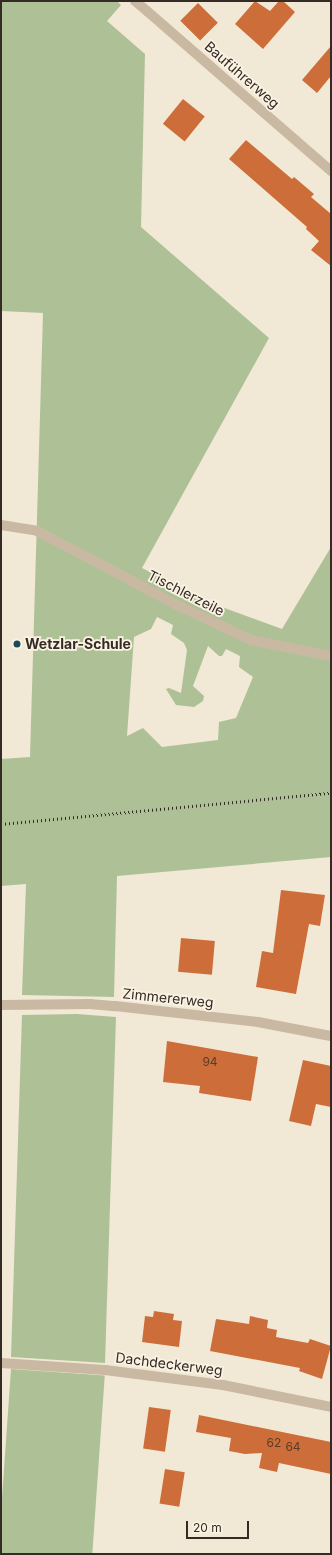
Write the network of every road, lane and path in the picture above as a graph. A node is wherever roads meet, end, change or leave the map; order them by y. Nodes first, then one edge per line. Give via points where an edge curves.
1 (135, 1) edge
2 (331, 170) edge
3 (1, 525) edge
4 (331, 656) edge
5 (1, 1005) edge
6 (331, 1036) edge
7 (1, 1363) edge
8 (331, 1407) edge

1 - 2 street, Bauführerweg
3 - 4 street, Tischlerzeile via 37,531 175,604 251,640
5 - 6 street, Zimmererweg via 115,1006 258,1022
7 - 8 street, Dachdeckerweg via 105,1370 223,1385

